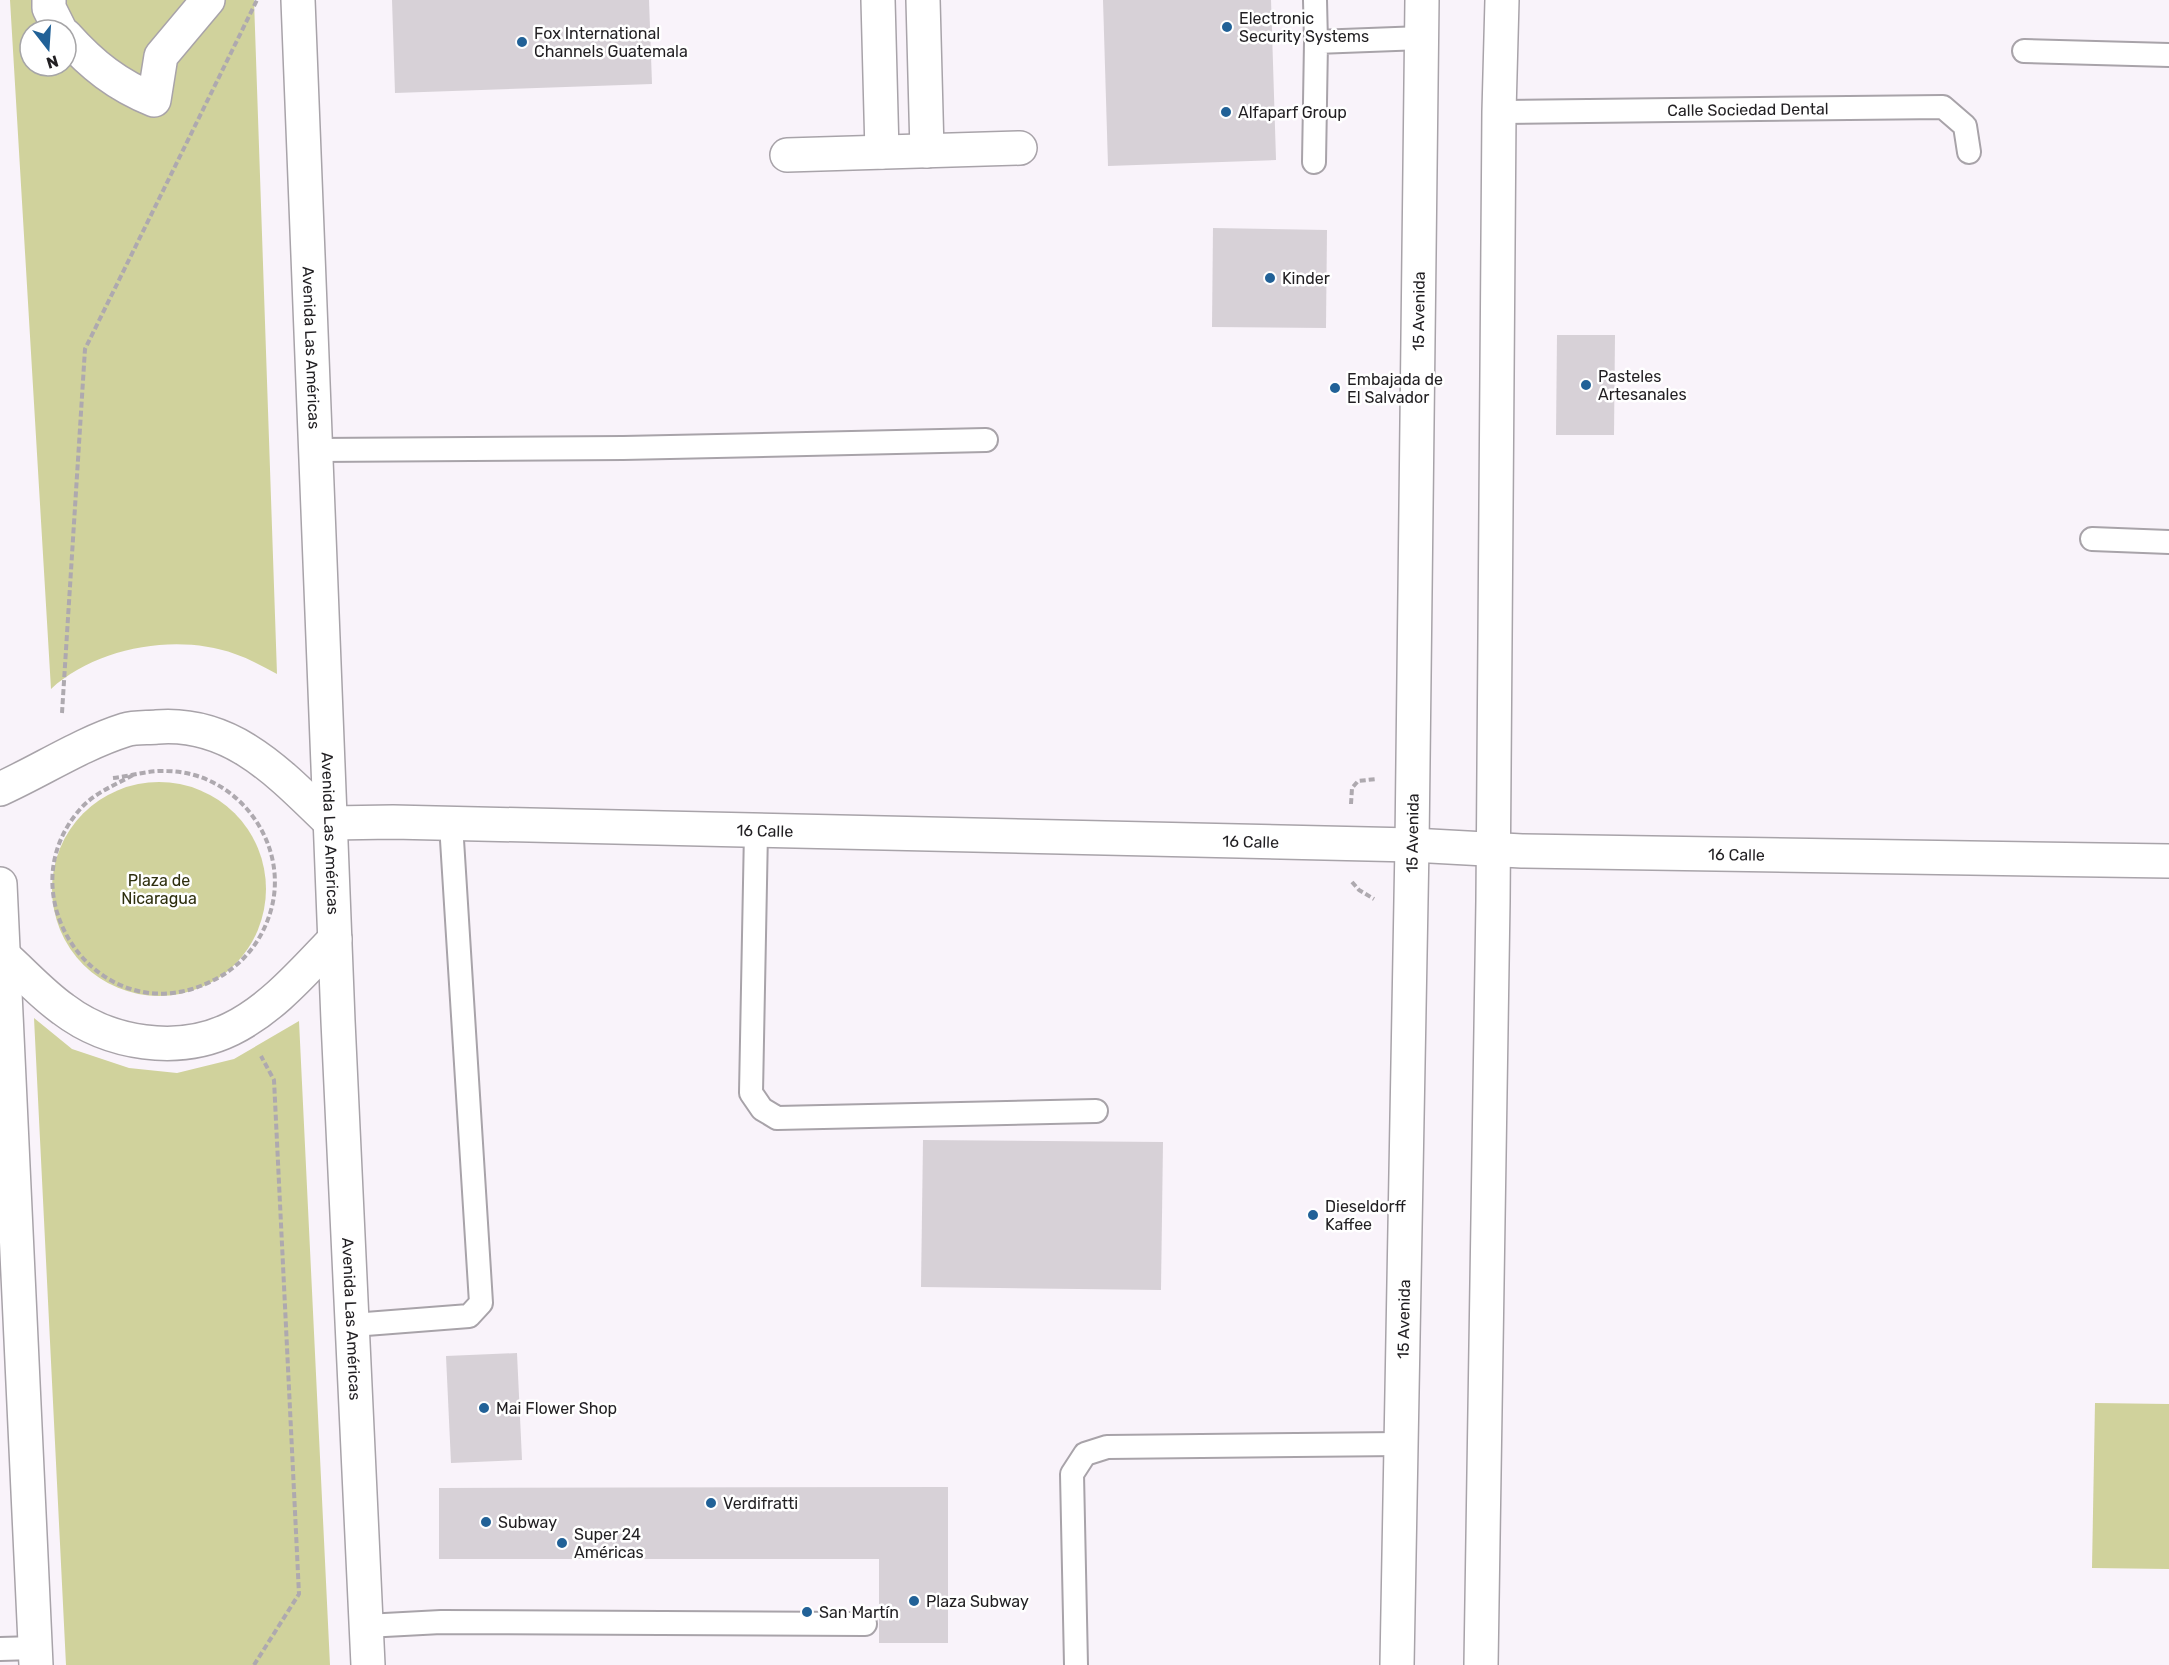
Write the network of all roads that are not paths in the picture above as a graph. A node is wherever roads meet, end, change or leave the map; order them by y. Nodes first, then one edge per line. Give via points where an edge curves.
1 (49, 0) edge
2 (208, 0) edge
3 (298, 0) edge
4 (878, 0) edge
5 (923, 0) edge
6 (1315, 0) edge
7 (1422, 0) edge
8 (1502, 0) edge
9 (55, 18) edge
10 (1422, 38) junction
11 (1316, 42) junction
12 (78, 49) edge
13 (2024, 51) dead end
14 (2169, 55) edge
15 (1499, 112) junction
16 (1020, 148) dead end
17 (927, 151) junction
18 (882, 152) junction
19 (1969, 152) dead end
20 (787, 155) dead end
21 (1314, 162) dead end
22 (986, 441) dead end
23 (316, 450) junction
24 (2092, 539) dead end
25 (2169, 542) edge
26 (0, 789) edge
27 (331, 823) junction
28 (451, 824) junction
29 (756, 831) junction
30 (1412, 845) junction
31 (1493, 850) junction
32 (2169, 861) edge
33 (0, 884) edge
34 (335, 939) junction
35 (5, 957) junction
36 (1096, 1111) dead end
37 (353, 1325) junction
38 (1400, 1444) junction
39 (865, 1624) dead end
40 (366, 1626) junction
41 (0, 1649) edge
42 (36, 1656) edge
43 (368, 1665) edge
44 (1076, 1665) edge
45 (1397, 1665) edge
46 (1480, 1665) edge

1 - 9 street
2 - 12 street via 161,56 154,100 99,71
3 - 23 street, Avenida Las Américas
4 - 18 street
5 - 17 street
6 - 11 lane
7 - 10 street, 15 Avenida
8 - 15 street
10 - 11 lane
10 - 30 street, 15 Avenida
11 - 21 lane
13 - 14 lane
15 - 19 lane, Calle Sociedad Dental via 1943,107 1965,126
15 - 31 street
16 - 17 street
17 - 18 street
18 - 20 street
22 - 23 lane
23 - 27 street, Avenida Las Américas
24 - 25 lane
26 - 27 street via 127,730 178,726 229,739 272,767
27 - 28 street, 16 Calle
27 - 34 street, Avenida Las Américas
28 - 29 street, 16 Calle
28 - 37 lane via 481,1303 469,1316
29 - 30 street, 16 Calle
29 - 36 lane via 751,1093 762,1109 777,1118
30 - 31 street, 16 Calle
30 - 38 street, 15 Avenida
31 - 32 street, 16 Calle
31 - 46 street
33 - 35 street
34 - 35 street via 274,1000 240,1023 181,1043 139,1043 99,1031 63,1010
34 - 37 street, Avenida Las Américas
35 - 42 street
37 - 40 street, Avenida Las Américas
38 - 44 lane via 1107,1447 1085,1454 1072,1474
38 - 45 street, 15 Avenida
39 - 40 lane via 441,1622
40 - 43 street, Avenida Las Américas
41 - 42 lane

